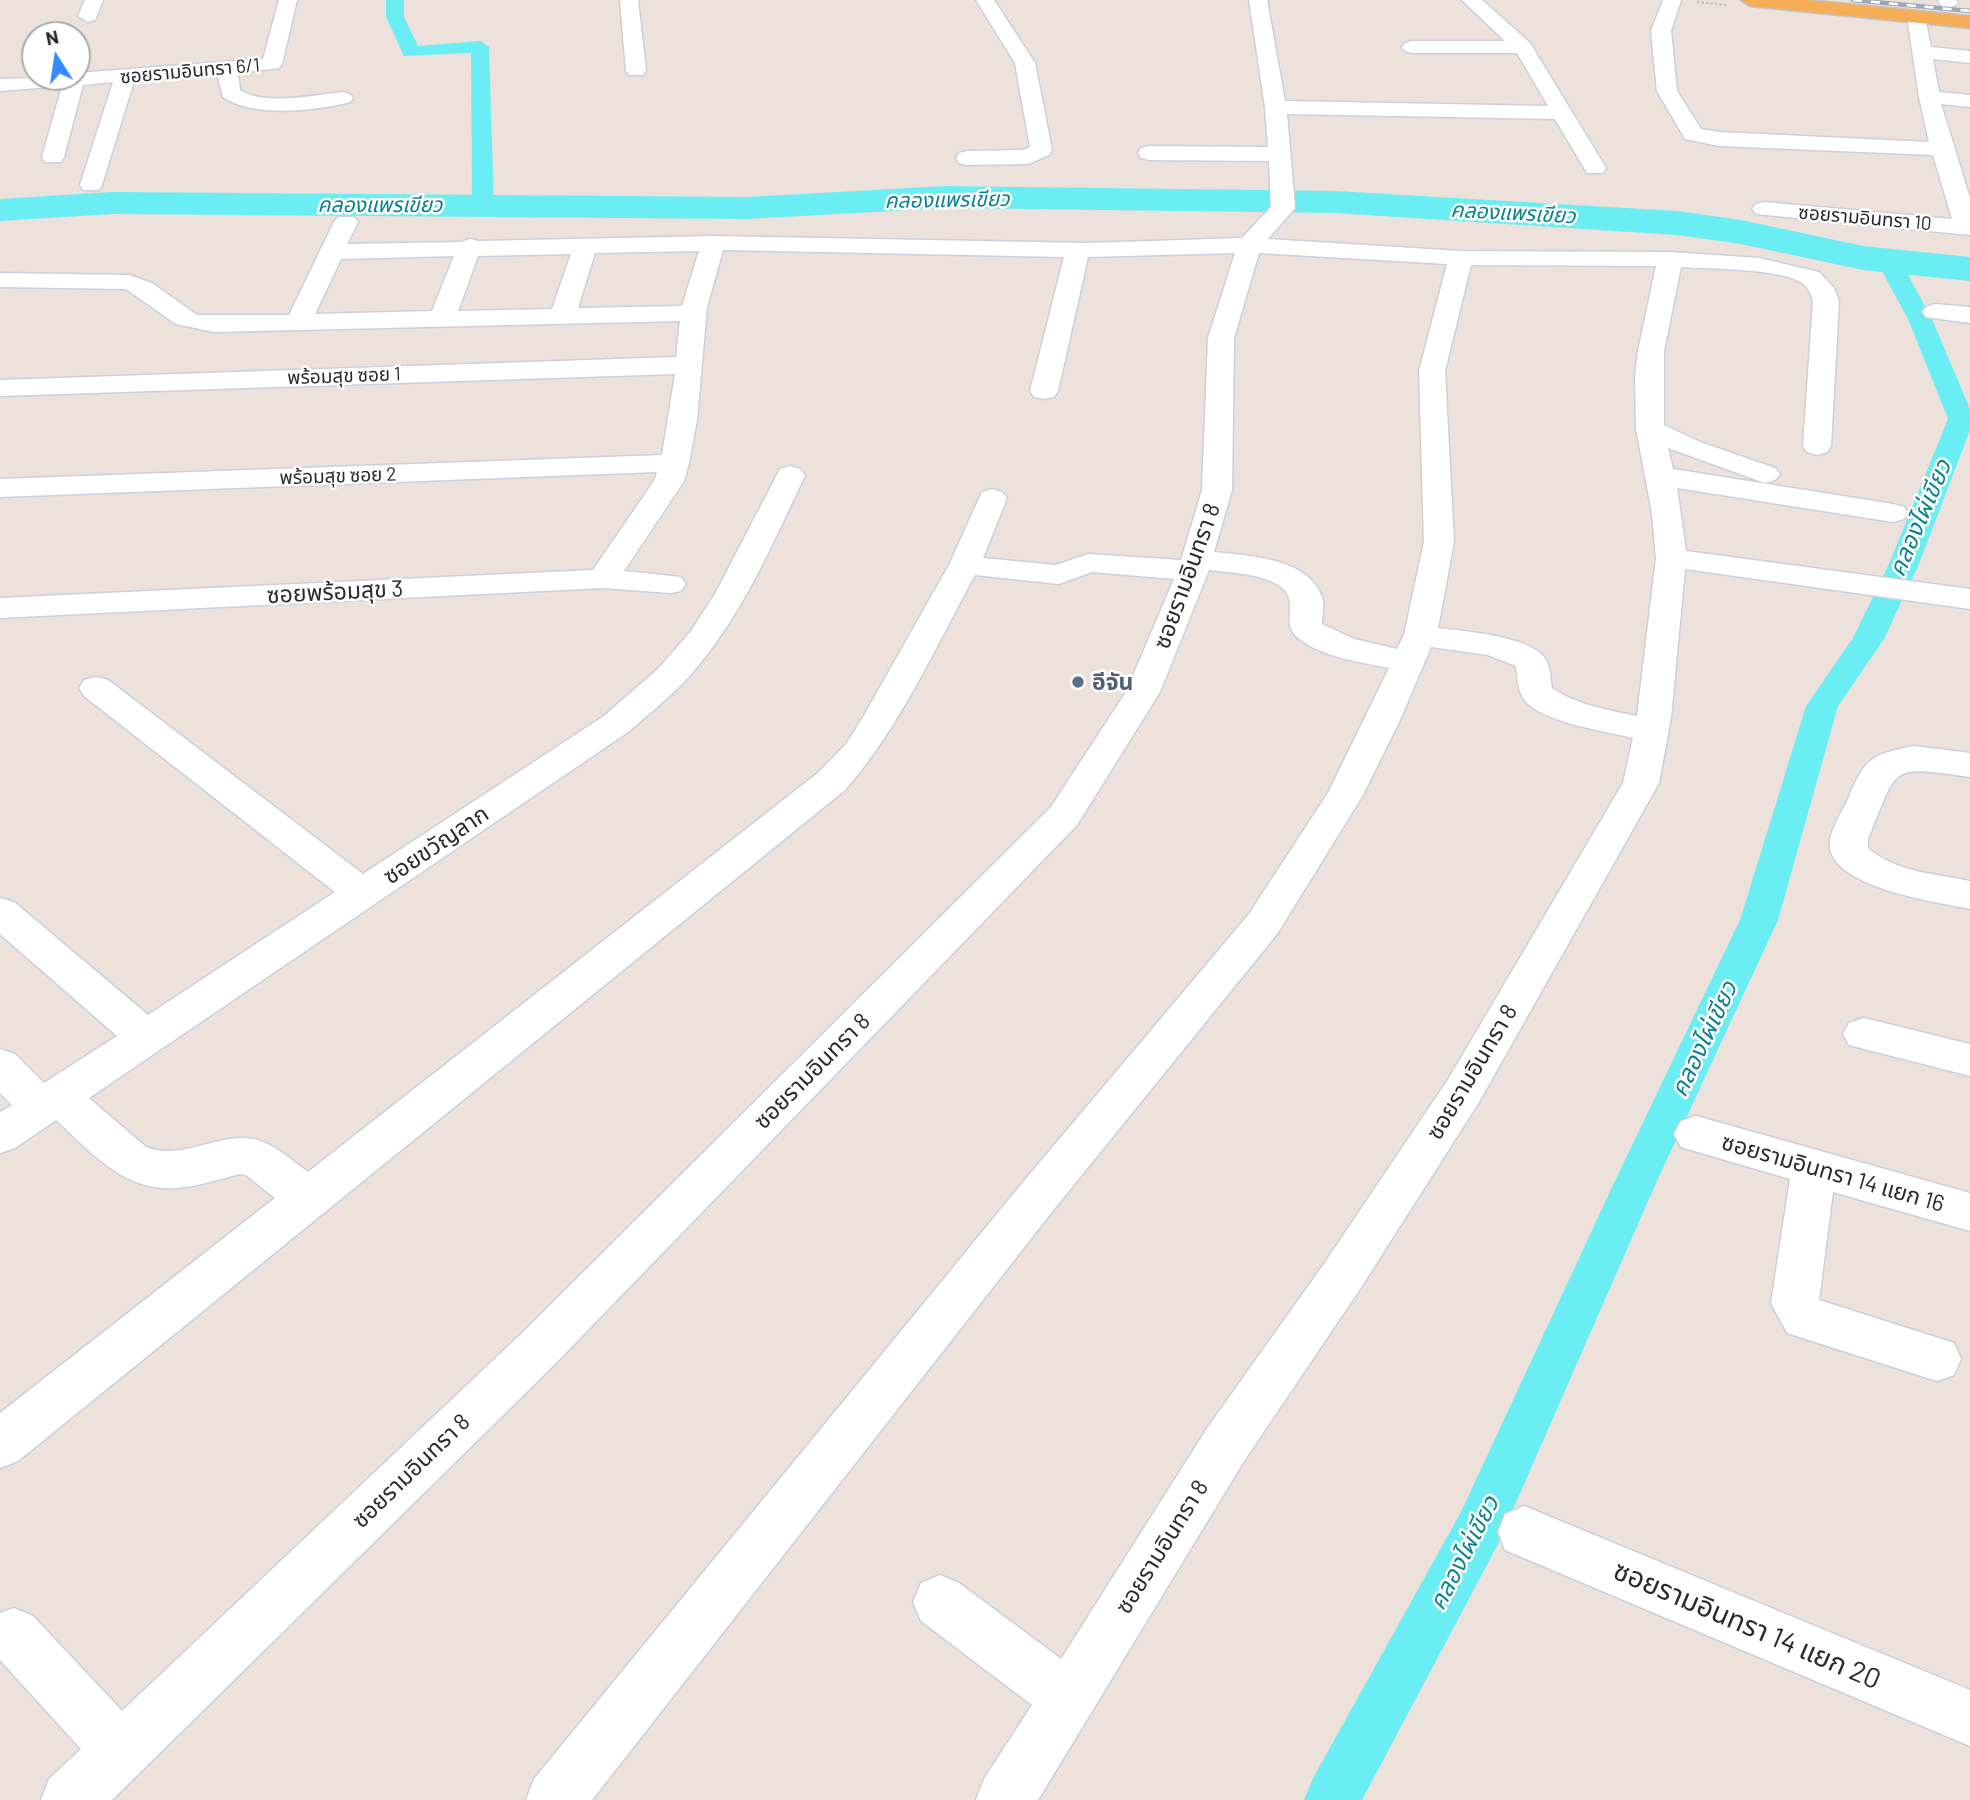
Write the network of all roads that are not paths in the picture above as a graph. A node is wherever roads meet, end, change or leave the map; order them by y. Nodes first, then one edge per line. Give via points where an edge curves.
1 (288, 0) edge
2 (629, 0) edge
3 (985, 0) edge
4 (1258, 0) edge
5 (1471, 0) edge
6 (1681, 1) edge
7 (1948, 2) edge
8 (1741, 3) edge
9 (1970, 5) edge
10 (1915, 8) edge
11 (1970, 22) edge
12 (1412, 47) dead end
13 (1523, 47) junction
14 (1922, 52) junction
15 (1970, 57) edge
16 (227, 69) junction
17 (636, 71) dead end
18 (125, 77) junction
19 (91, 79) edge
20 (21, 84) edge
21 (0, 85) edge
22 (71, 91) edge
23 (1929, 97) junction
24 (344, 98) dead end
25 (1970, 101) edge
26 (1276, 107) junction
27 (1564, 113) junction
28 (1947, 142) junction
29 (1149, 153) dead end
30 (1281, 154) junction
31 (53, 157) dead end
32 (967, 158) dead end
33 (1595, 168) dead end
34 (91, 185) dead end
35 (1961, 188) edge
36 (1933, 198) dead end
37 (1764, 209) dead end
38 (346, 222) dead end
39 (1968, 228) edge
40 (713, 243) junction
41 (586, 244) junction
42 (1249, 245) junction
43 (470, 246) junction
44 (1078, 250) junction
45 (330, 251) junction
46 (1461, 258) junction
47 (1670, 259) junction
48 (0, 279) edge
49 (1935, 312) dead end
50 (693, 313) junction
51 (563, 315) junction
52 (1970, 315) edge
53 (442, 318) junction
54 (299, 321) junction
55 (689, 365) junction
56 (0, 388) edge
57 (1044, 391) dead end
58 (1650, 429) junction
59 (1817, 446) dead end
60 (675, 463) junction
61 (790, 475) dead end
62 (1768, 475) dead end
63 (1659, 476) junction
64 (0, 488) edge
65 (992, 498) dead end
66 (1893, 513) dead end
67 (1671, 558) junction
68 (965, 565) junction
69 (1195, 565) junction
70 (603, 579) junction
71 (670, 584) dead end
72 (1970, 598) edge
73 (0, 608) edge
74 (1414, 648) junction
75 (96, 688) dead end
76 (1651, 731) junction
77 (1970, 765) edge
78 (363, 894) junction
79 (1964, 894) edge
80 (0, 912) edge
81 (1864, 1034) dead end
82 (147, 1038) junction
83 (1970, 1060) edge
84 (0, 1066) edge
85 (49, 1102) junction
86 (1696, 1134) dead end
87 (0, 1135) edge
88 (1814, 1167) junction
89 (309, 1198) junction
90 (1970, 1212) edge
91 (1937, 1359) dead end
92 (0, 1444) edge
93 (1524, 1532) dead end
94 (940, 1602) dead end
95 (14, 1635) dead end
96 (1069, 1698) junction
97 (1970, 1718) edge
98 (121, 1751) junction
99 (70, 1800) edge
100 (555, 1800) edge
101 (1005, 1800) edge

1 - 16 street, ซอยรามอินทรา 6/1 via 274,62
2 - 17 street
3 - 32 street via 1025,63 1041,150 1028,157
4 - 26 street
5 - 13 street
6 - 28 street via 1661,31 1667,91 1693,134
7 - 9 main road
7 - 10 main road
8 - 10 main road
10 - 11 main road
10 - 14 street, ซอยรามอินทรา 10
12 - 13 street
13 - 27 street
14 - 15 street
14 - 23 street, ซอยรามอินทรา 10
16 - 18 street, ซอยรามอินทรา 6/1
16 - 24 street via 230,93 246,102
18 - 19 street, ซอยรามอินทรา 6/1
18 - 34 street
20 - 21 street, ซอยรามอินทรา 6/1
22 - 31 street
23 - 25 street
23 - 28 street, ซอยรามอินทรา 10
26 - 27 street
26 - 30 street
27 - 33 street
28 - 35 street, ซอยรามอินทรา 10
29 - 30 street
30 - 42 street via 1283,201
35 - 36 street
35 - 39 street, ซอยรามอินทรา 10
37 - 39 street, ซอยรามอินทรา 10
38 - 45 street
40 - 41 street
40 - 44 street
40 - 50 street
41 - 43 street
41 - 51 street
42 - 44 street
42 - 46 street
42 - 69 street, ซอยรามอินทรา 8 via 1221,338 1217,490
43 - 45 street
43 - 53 street
44 - 57 street
45 - 54 street
46 - 47 street
46 - 74 street via 1432,371 1439,542
47 - 58 street, ซอยรามอินทรา 8 via 1651,351
47 - 59 street via 1759,265 1810,277 1821,288 1826,301
48 - 54 street via 129,282 141,285 182,318 196,322
49 - 52 street
50 - 51 street
50 - 55 street
51 - 53 street
53 - 54 street
55 - 56 street, พร้อมสุข ซอย 1
55 - 60 street
58 - 62 street
58 - 63 street, ซอยรามอินทรา 8
60 - 64 street, พร้อมสุข ซอย 2
60 - 70 street via 668,481
61 - 78 street, ซอยขวัญลาก via 754,551 712,623 688,657 652,693 616,724
63 - 66 street
63 - 67 street, ซอยรามอินทรา 8
65 - 68 street
67 - 72 street
67 - 76 street, ซอยรามอินทรา 8
68 - 69 street via 1059,575 1088,564
68 - 89 street via 871,731 832,781
69 - 74 street via 1280,572 1298,581 1307,599 1307,629 1313,634 1345,647
69 - 98 street, ซอยรามอินทรา 8 via 1143,692 1064,816 537,1350
70 - 71 street, ซอยพร้อมสุข 3
70 - 73 street, ซอยพร้อมสุข 3
74 - 76 street via 1482,646 1526,658 1533,665 1539,695 1576,711
74 - 100 street via 1345,795 1263,924 1035,1200
75 - 78 street
76 - 96 street, ซอยรามอินทรา 8 via 1641,783 1464,1090 1226,1444
77 - 79 street via 1914,758 1889,763 1875,778 1849,839 1850,853 1867,868
78 - 82 street, ซอยขวัญลาก
80 - 82 street
81 - 83 street
82 - 85 street, ซอยขวัญลาก
84 - 85 street
85 - 87 street, ซอยขวัญลาก
85 - 89 street via 130,1160 155,1170 178,1170 240,1156 256,1158
86 - 88 street, ซอยรามอินทรา 14 แยก 16
88 - 90 street, ซอยรามอินทรา 14 แยก 16
88 - 91 street via 1794,1303 1799,1312 1804,1318
89 - 92 street
93 - 97 street, ซอยรามอินทรา 14 แยก 20
94 - 96 street
95 - 98 street
96 - 101 street, ซอยรามอินทรา 8
98 - 99 street, ซอยรามอินทรา 8

